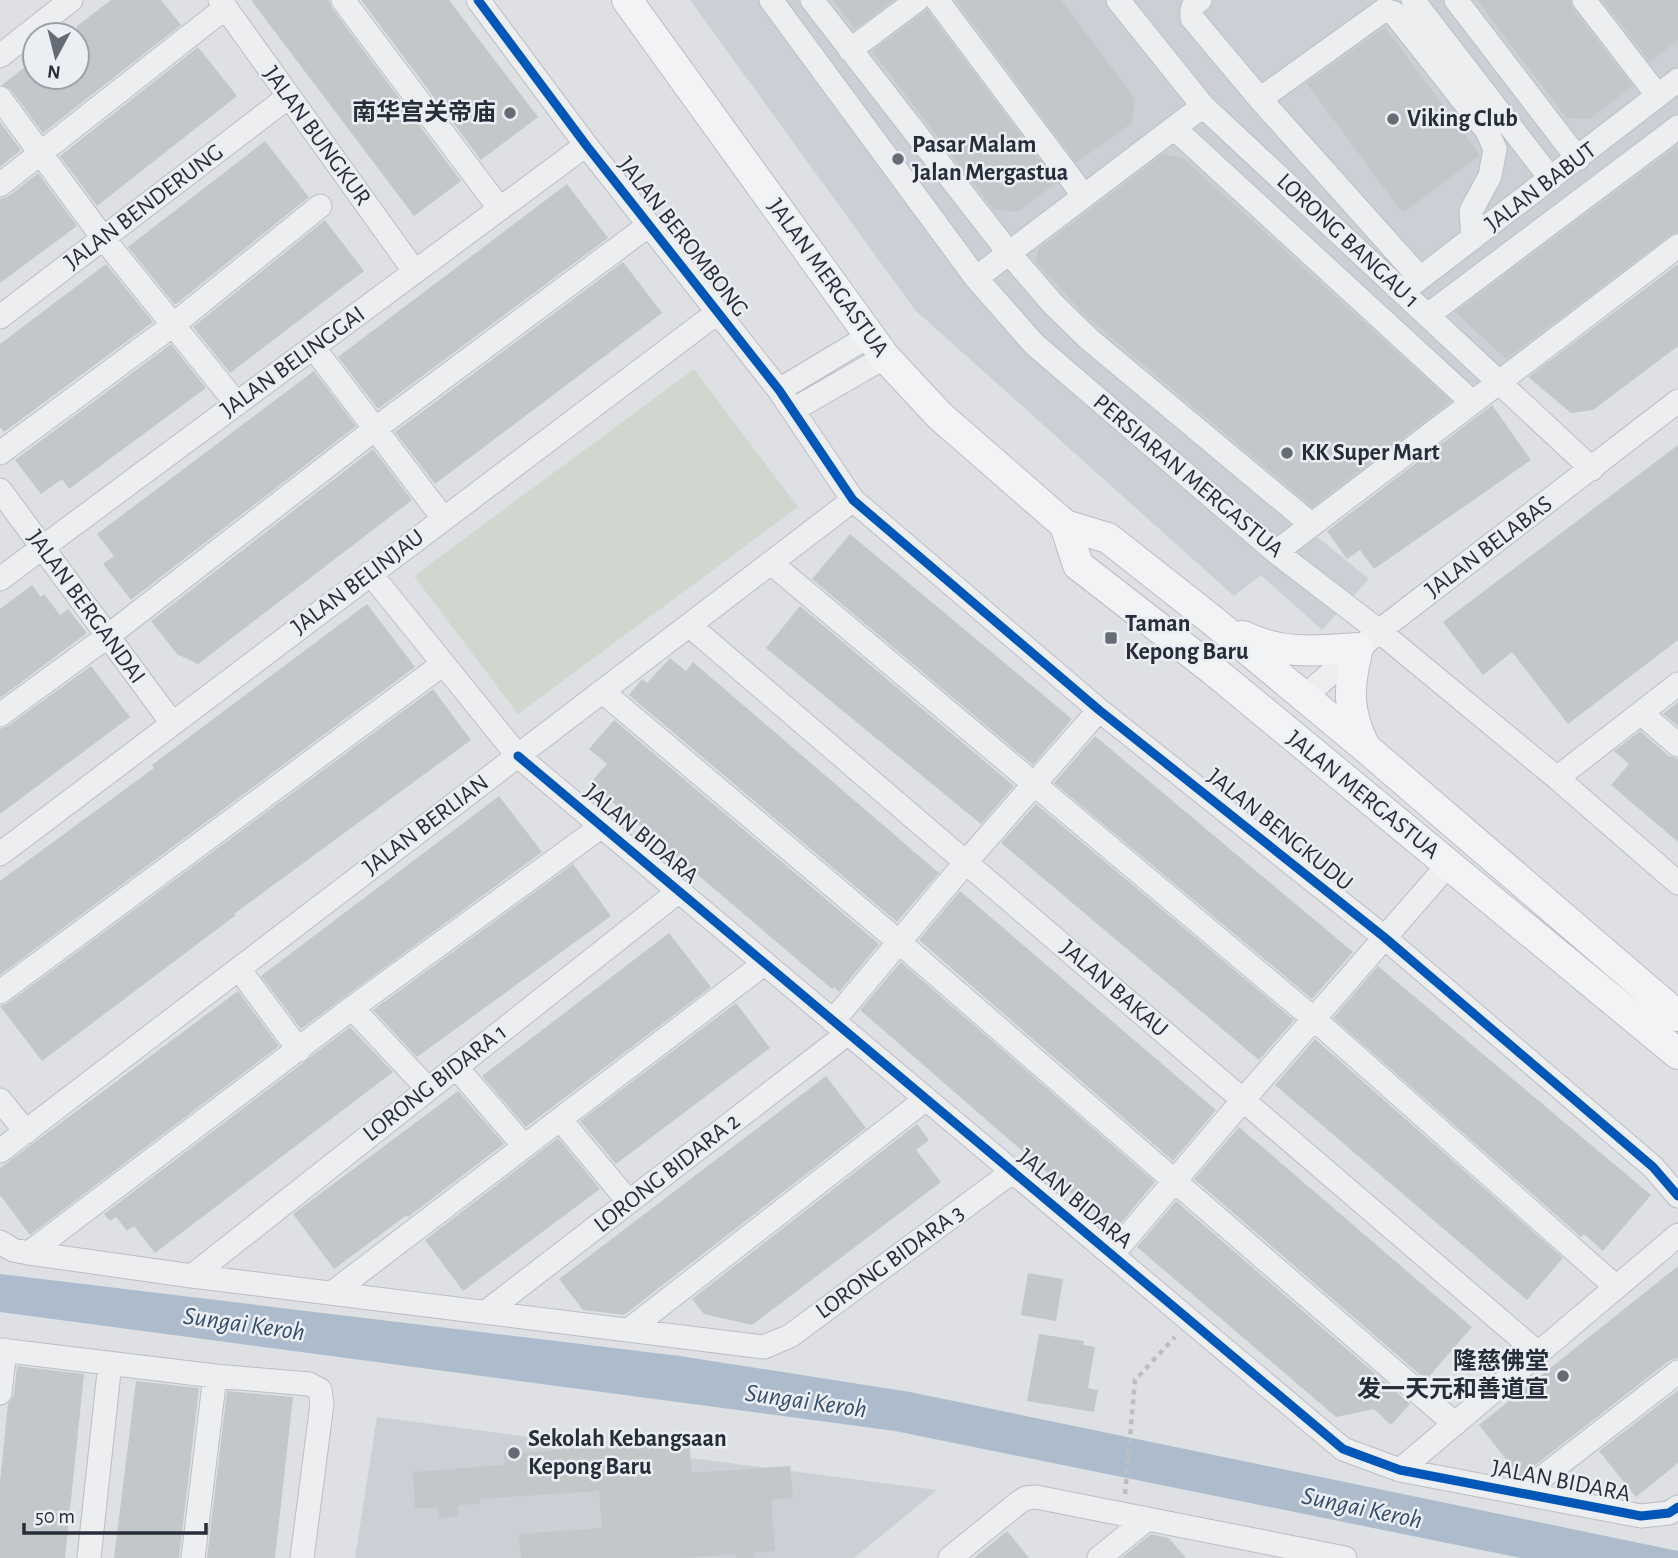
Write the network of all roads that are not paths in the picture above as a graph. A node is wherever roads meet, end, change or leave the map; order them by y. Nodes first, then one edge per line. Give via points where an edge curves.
1 (71, 0) edge
2 (343, 0) edge
3 (478, 0) edge
4 (627, 0) edge
5 (771, 0) edge
6 (812, 0) edge
7 (917, 0) edge
8 (937, 0) edge
9 (1118, 0) edge
10 (1200, 0) edge
11 (1413, 0) edge
12 (1456, 0) edge
13 (1584, 0) edge
14 (223, 4) edge
15 (1369, 8) edge
16 (850, 50) junction
17 (0, 56) edge
18 (1678, 80) edge
19 (1658, 96) junction
20 (288, 97) junction
21 (0, 98) edge
22 (1260, 99) junction
23 (1203, 106) junction
24 (1678, 127) edge
25 (1174, 128) junction
26 (586, 145) junction
27 (42, 154) junction
28 (1578, 159) junction
29 (1551, 179) junction
30 (0, 185) edge
31 (1084, 196) junction
32 (320, 206) dead end
33 (500, 209) junction
34 (649, 225) junction
35 (103, 238) junction
36 (1474, 238) junction
37 (1678, 246) edge
38 (1009, 253) junction
39 (415, 272) junction
40 (976, 278) junction
41 (1411, 285) junction
42 (718, 312) junction
43 (1428, 315) junction
44 (0, 317) edge
45 (173, 325) junction
46 (877, 346) junction
47 (313, 347) junction
48 (1498, 381) junction
49 (779, 390) junction
50 (1678, 401) edge
51 (1472, 402) junction
52 (237, 404) junction
53 (793, 410) junction
54 (375, 429) junction
55 (0, 453) edge
56 (1592, 469) junction
57 (0, 491) edge
58 (853, 500) junction
59 (443, 518) junction
60 (1065, 524) junction
61 (1312, 525) junction
62 (42, 547) junction
63 (1276, 552) junction
64 (771, 563) junction
65 (370, 573) junction
66 (0, 579) edge
67 (1212, 620) junction
68 (689, 625) junction
69 (108, 636) junction
70 (1369, 640) junction
71 (443, 664) junction
72 (1213, 670) junction
73 (1678, 684) edge
74 (603, 692) junction
75 (1304, 697) junction
76 (1098, 710) junction
77 (1641, 713) junction
78 (0, 715) edge
79 (172, 723) junction
80 (1678, 745) edge
81 (1366, 748) junction
82 (1315, 755) junction
83 (518, 756) junction
84 (1557, 778) junction
85 (1033, 785) junction
86 (602, 826) junction
87 (0, 854) edge
88 (966, 862) junction
89 (1448, 865) junction
90 (1678, 883) edge
91 (678, 891) junction
92 (1384, 937) junction
93 (900, 942) junction
94 (765, 963) junction
95 (239, 969) junction
96 (0, 992) edge
97 (352, 1008) junction
98 (1678, 1016) edge
99 (1314, 1019) junction
100 (841, 1027) junction
101 (299, 1050) junction
102 (1678, 1054) edge
103 (456, 1067) junction
104 (428, 1089) junction
105 (926, 1099) junction
106 (0, 1100) edge
107 (1243, 1100) junction
108 (560, 1119) junction
109 (26, 1132) junction
110 (524, 1146) junction
111 (0, 1151) edge
112 (1012, 1171) junction
113 (1174, 1182) junction
114 (1678, 1196) edge
115 (629, 1202) junction
116 (1678, 1235) edge
117 (0, 1242) edge
118 (29, 1253) junction
119 (1112, 1255) junction
120 (192, 1276) junction
121 (1616, 1287) junction
122 (332, 1293) junction
123 (486, 1312) junction
124 (630, 1329) junction
125 (2, 1350) edge
126 (1538, 1353) junction
127 (110, 1363) junction
128 (1678, 1372) edge
129 (215, 1376) junction
130 (0, 1393) edge
131 (1455, 1424) junction
132 (1401, 1470) junction
133 (1522, 1493) junction
134 (1678, 1507) edge
135 (1146, 1520) junction
136 (1287, 1553) edge
137 (89, 1558) edge
138 (193, 1558) edge
139 (302, 1558) edge
140 (950, 1558) edge
141 (1099, 1558) edge
142 (1345, 1558) edge

1 - 17 street
2 - 33 street
3 - 26 street, JALAN BEROMBONG
4 - 46 main road, JALAN MERGASTUA
5 - 40 street, PERSIARAN MERGASTUA
6 - 16 street
7 - 16 street
8 - 31 street
9 - 23 street, LORONG BANGAU 1
10 - 22 street via 1193,5 1192,18
11 - 29 street
12 - 28 street
13 - 19 street
14 - 20 street, JALAN BUNGKUR
14 - 27 street
15 - 22 street
15 - 36 street via 1394,13 1487,131 1495,149 1490,176 1471,211
16 - 38 street
18 - 19 street, JALAN BABUT
19 - 28 street, JALAN BABUT
20 - 35 street, JALAN BENDERUNG
20 - 39 street, JALAN BUNGKUR
21 - 27 street
22 - 41 street
23 - 25 street
23 - 41 street, LORONG BANGAU 1
24 - 43 street, JALAN BABUT
25 - 31 street
25 - 51 street
26 - 33 street, JALAN BELINGGAI
26 - 34 street, JALAN BEROMBONG
27 - 30 street
27 - 35 street
28 - 29 street, JALAN BABUT
29 - 36 street, JALAN BABUT
31 - 38 street
32 - 45 street
33 - 39 street, JALAN BELINGGAI
34 - 42 street, JALAN BEROMBONG
34 - 54 street
35 - 44 street, JALAN BENDERUNG
35 - 45 street
36 - 41 street, JALAN BABUT
37 - 48 street
38 - 40 street
38 - 61 street via 1090,340
39 - 47 street, JALAN BELINGGAI
40 - 63 street, PERSIARAN MERGASTUA via 1034,344
41 - 43 street, LORONG BANGAU 1
42 - 49 street, JALAN BEROMBONG
42 - 59 street, JALAN BELINJAU
43 - 48 street, LORONG BANGAU 1
45 - 52 street
45 - 55 street
46 - 49 street
46 - 53 street
46 - 60 main road, JALAN MERGASTUA via 940,416
47 - 52 street, JALAN BELINGGAI
47 - 54 street
48 - 51 street
48 - 56 street, LORONG BANGAU 1
49 - 53 street, JALAN BEROMBONG
50 - 56 street, JALAN BELABAS
51 - 61 street
52 - 62 street, JALAN BELINGGAI
53 - 58 street, JALAN BEROMBONG
54 - 59 street
54 - 69 street
56 - 70 street, JALAN BELABAS
57 - 62 street, JALAN BERGANDAI
58 - 64 street, JALAN BERLIAN
58 - 76 street, JALAN BENGKUDU
59 - 65 street, JALAN BELINJAU
60 - 67 main road, JALAN MERGASTUA via 1108,538
60 - 72 main road, JALAN MERGASTUA via 1078,565
61 - 63 street
62 - 66 street, JALAN BELINGGAI
62 - 69 street, JALAN BERGANDAI
63 - 70 street, PERSIARAN MERGASTUA
64 - 68 street, JALAN BERLIAN
64 - 85 street
65 - 71 street, JALAN BIDARA
65 - 79 street, JALAN BELINJAU
67 - 70 main road via 1259,644 1282,650 1304,652
67 - 75 main road, JALAN MERGASTUA
68 - 74 street, JALAN BERLIAN
68 - 88 street, JALAN BAKAU
69 - 78 street
69 - 79 street, JALAN BERGANDAI
70 - 75 street, JALAN BELABAS
70 - 81 main road via 1351,676 1350,696
70 - 84 street, PERSIARAN MERGASTUA
71 - 83 street, JALAN BIDARA
71 - 96 street
72 - 75 main road via 1270,692
72 - 82 main road, JALAN MERGASTUA
73 - 77 street
74 - 83 street, JALAN BERLIAN
74 - 93 street
75 - 81 main road, JALAN MERGASTUA
75 - 82 main road via 1307,733
76 - 85 street, LORONG BIDARA 2
76 - 92 street, JALAN BENGKUDU
77 - 80 street
77 - 84 street
79 - 87 street, JALAN BELINJAU
81 - 98 main road, JALAN MERGASTUA
82 - 89 main road, JALAN MERGASTUA
83 - 86 street, JALAN BIDARA
83 - 95 street, JALAN BERLIAN
84 - 90 street, PERSIARAN MERGASTUA
85 - 88 street, LORONG BIDARA 2
85 - 99 street
86 - 91 street, JALAN BIDARA
86 - 97 street
88 - 93 street, LORONG BIDARA 2
88 - 107 street, JALAN BAKAU
89 - 92 street
89 - 102 main road, JALAN MERGASTUA
91 - 94 street, JALAN BIDARA
91 - 103 street, LORONG BIDARA 1
92 - 99 street
92 - 114 street, JALAN BENGKUDU via 1653,1167
93 - 100 street, LORONG BIDARA 2
93 - 113 street
94 - 100 street, JALAN BIDARA
94 - 108 street
95 - 101 street
95 - 109 street, JALAN BERLIAN
97 - 101 street
97 - 104 street
99 - 107 street
99 - 121 street
100 - 105 street, JALAN BIDARA
100 - 115 street, LORONG BIDARA 2
101 - 118 street
103 - 104 street, LORONG BIDARA 1
103 - 110 street
104 - 120 street, LORONG BIDARA 1
105 - 112 street, JALAN BIDARA
105 - 124 street
106 - 109 street
107 - 113 street
107 - 126 street, JALAN BAKAU
108 - 110 street
108 - 115 street
109 - 111 street, JALAN BERLIAN
110 - 122 street
112 - 119 street, JALAN BIDARA
112 - 124 street, LORONG BIDARA 3 via 790,1336 764,1347
113 - 119 street
113 - 131 street
115 - 123 street, LORONG BIDARA 2
116 - 121 street
117 - 118 street
118 - 120 street
119 - 132 street, JALAN BIDARA via 1343,1449
120 - 122 street
121 - 126 street
122 - 123 street
123 - 124 street
125 - 127 street
125 - 130 street
126 - 131 street
127 - 129 street
127 - 137 street
128 - 133 street
129 - 138 street
129 - 139 street via 309,1384 320,1391
131 - 132 street
132 - 133 street, JALAN BIDARA
133 - 134 street, JALAN BIDARA via 1641,1516 1669,1513
135 - 136 street
135 - 140 street via 1026,1498
135 - 141 street
136 - 142 street

